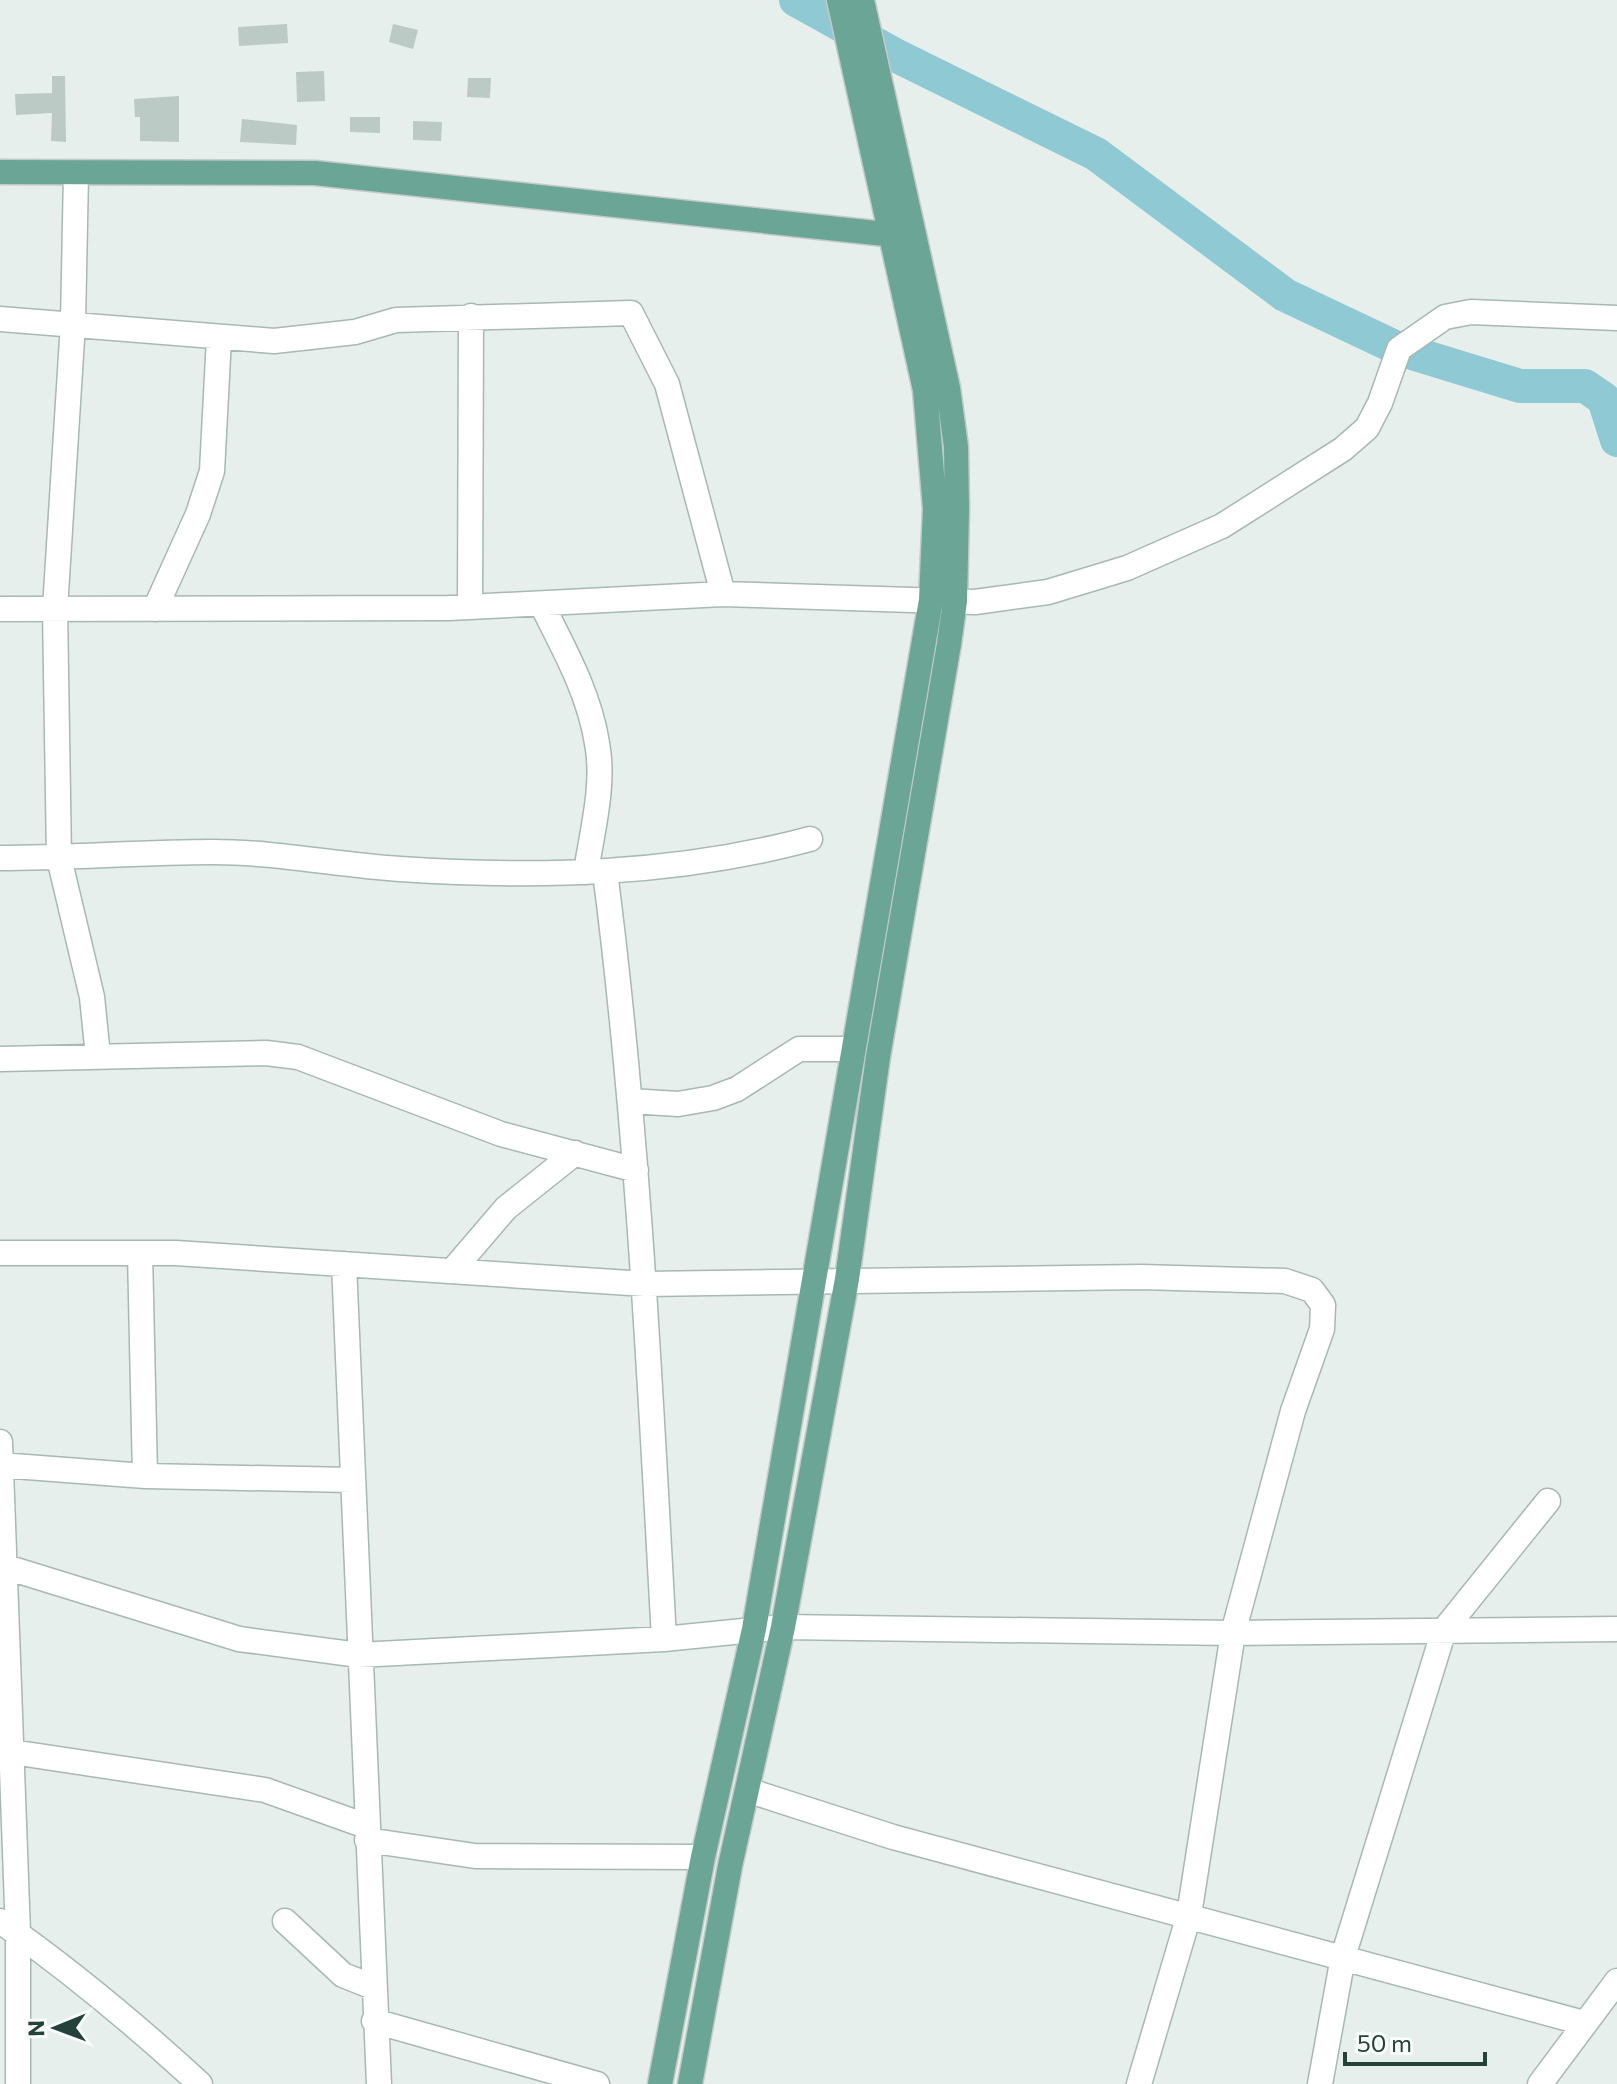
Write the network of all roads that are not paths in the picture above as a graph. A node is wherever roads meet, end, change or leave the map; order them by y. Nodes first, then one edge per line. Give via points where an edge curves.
1 (839, 0) edge
2 (862, 0) edge
3 (0, 172) edge
4 (76, 173) junction
5 (902, 236) junction
6 (471, 316) junction
7 (1617, 318) edge
8 (0, 319) edge
9 (73, 323) junction
10 (219, 338) junction
11 (723, 594) junction
12 (943, 600) junction
13 (542, 605) junction
14 (470, 607) junction
15 (0, 609) edge
16 (55, 609) junction
17 (155, 609) junction
18 (810, 839) dead end
19 (0, 858) edge
20 (59, 858) junction
21 (595, 872) junction
22 (851, 1049) junction
23 (98, 1056) junction
24 (0, 1059) edge
25 (630, 1101) junction
26 (575, 1153) junction
27 (636, 1170) junction
28 (0, 1253) edge
29 (140, 1253) junction
30 (344, 1264) junction
31 (452, 1271) junction
32 (847, 1279) junction
33 (816, 1280) junction
34 (645, 1284) junction
35 (1, 1458) edge
36 (145, 1476) junction
37 (352, 1480) junction
38 (1548, 1501) dead end
39 (6, 1567) junction
40 (783, 1627) junction
41 (754, 1629) junction
42 (1617, 1629) edge
43 (1444, 1630) junction
44 (1233, 1633) junction
45 (664, 1639) junction
46 (359, 1655) junction
47 (12, 1752) junction
48 (747, 1790) junction
49 (366, 1833) junction
50 (703, 1857) junction
51 (1189, 1915) junction
52 (285, 1921) dead end
53 (9, 1927) edge
54 (1343, 1957) junction
55 (1617, 1981) edge
56 (373, 1987) junction
57 (374, 2021) junction
58 (1584, 2023) junction
59 (18, 2084) edge
60 (200, 2084) edge
61 (379, 2084) edge
62 (597, 2084) edge
63 (660, 2084) edge
64 (690, 2084) edge
65 (1139, 2084) edge
66 (1320, 2084) edge
67 (1540, 2084) edge

1 - 5 main road via 872,156
2 - 5 main road via 896,162
3 - 4 main road
4 - 5 main road via 315,173
4 - 9 street
5 - 12 main road via 948,388 956,447
6 - 10 street via 396,320 355,332 274,341
6 - 11 street via 631,313 667,384
6 - 14 street
7 - 12 street via 1471,312 1445,317 1399,349 1367,428 1222,526 1127,568 1048,592 975,602
8 - 9 street
9 - 10 street
9 - 16 street
10 - 17 street via 212,471
11 - 12 street
11 - 13 street
12 - 22 main road via 926,642
12 - 32 main road
13 - 14 street
13 - 21 street via 584,691 598,745
14 - 17 street
15 - 16 street
16 - 17 street
16 - 20 street
18 - 21 street via 747,856
19 - 20 street
20 - 21 street via 212,852 398,869
20 - 23 street via 92,997
21 - 25 street
22 - 25 street via 799,1049 737,1089 713,1098 678,1104
22 - 33 main road
23 - 24 street
23 - 26 street via 298,1057 501,1134
25 - 27 street
26 - 27 street
26 - 31 street via 506,1208
27 - 34 street
28 - 29 street
29 - 30 street
29 - 36 street
30 - 31 street
30 - 37 street
31 - 34 street
32 - 33 street
32 - 40 main road
32 - 44 street via 1141,1277 1285,1281 1312,1290 1323,1305 1322,1329 1293,1411
33 - 34 street
33 - 41 main road
34 - 45 street
35 - 36 street
35 - 39 street
36 - 37 street
37 - 46 street
38 - 43 street
39 - 46 street via 239,1639
39 - 47 street
40 - 41 street
40 - 44 street
40 - 48 main road
41 - 45 street
41 - 50 main road
42 - 43 street
43 - 44 street
43 - 54 street
44 - 51 street
45 - 46 street
46 - 49 street
47 - 49 street via 265,1790
47 - 53 street
48 - 51 street via 893,1837
48 - 64 main road
49 - 50 street via 475,1856
49 - 56 street
50 - 63 main road
51 - 54 street
51 - 65 street
52 - 56 street via 343,1975
53 - 59 street
53 - 60 street via 135,2023
54 - 58 street
54 - 66 street
55 - 58 street
56 - 57 street
57 - 61 street
57 - 62 street
58 - 67 street

